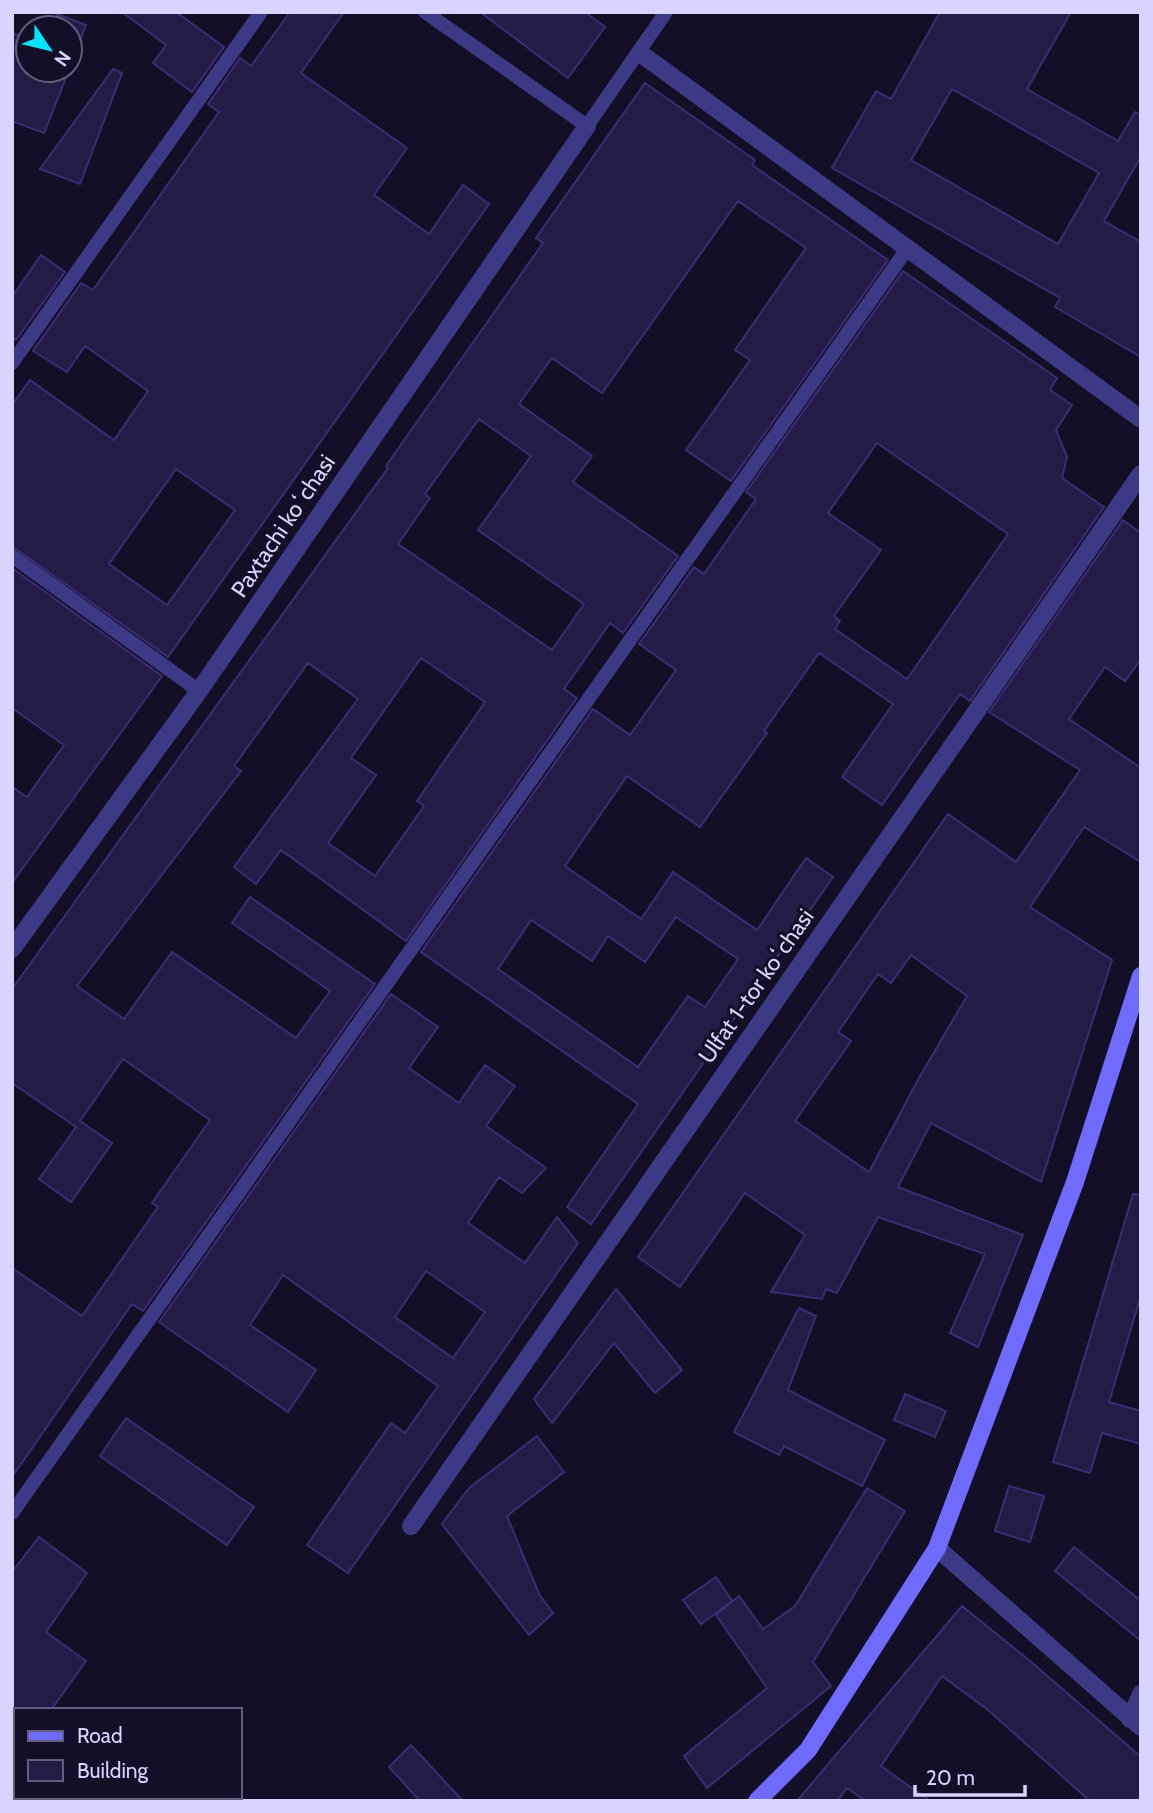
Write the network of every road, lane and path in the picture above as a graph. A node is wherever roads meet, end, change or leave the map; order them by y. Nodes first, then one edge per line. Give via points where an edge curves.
1 (261, 12) edge
2 (425, 12) edge
3 (666, 12) edge
4 (640, 53) junction
5 (587, 126) junction
6 (907, 249) junction
7 (12, 363) edge
8 (1141, 419) edge
9 (1141, 474) edge
10 (12, 556) edge
11 (200, 691) junction
12 (12, 949) edge
13 (1141, 976) edge
14 (12, 1513) edge
15 (411, 1526) dead end
16 (937, 1548) junction
17 (1141, 1694) edge
18 (1136, 1723) edge
19 (757, 1801) edge

1 - 7 lane
2 - 5 lane
3 - 4 lane
4 - 5 lane
4 - 6 street
5 - 11 street, Paxtachi koʻchasi
6 - 8 street
6 - 14 lane
9 - 15 street, Ulfat 1-tor koʻchasi
10 - 11 lane
11 - 12 street, Paxtachi koʻchasi
13 - 16 street via 1075,1182
16 - 18 street
16 - 19 street via 808,1750
17 - 18 street

